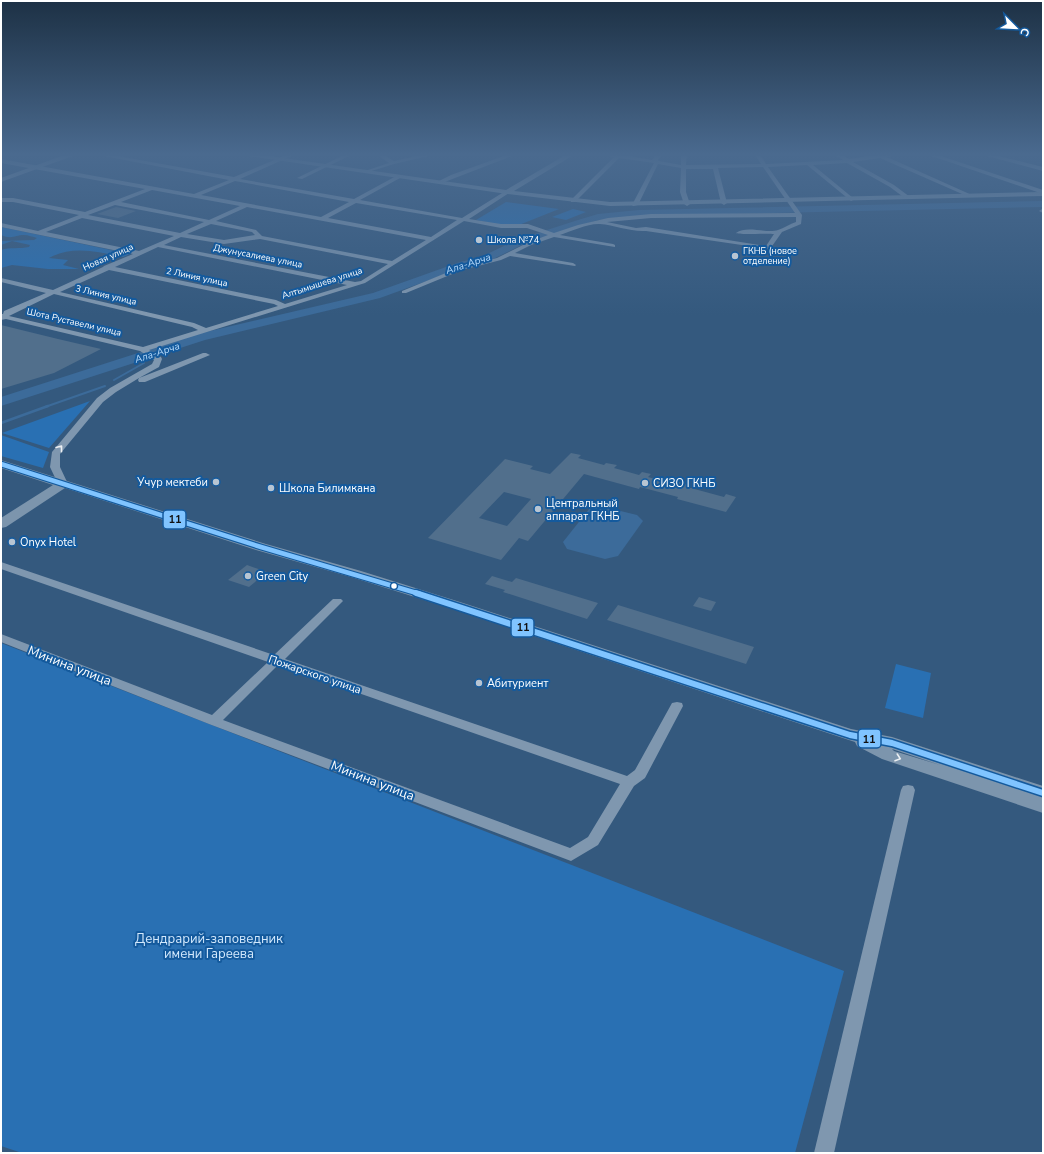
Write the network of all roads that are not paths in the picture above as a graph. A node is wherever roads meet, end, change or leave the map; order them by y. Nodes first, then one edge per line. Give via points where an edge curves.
1 (45, 207) edge
2 (105, 207) edge
3 (135, 207) edge
4 (245, 207) edge
5 (252, 207) edge
6 (344, 207) edge
7 (390, 207) edge
8 (483, 207) edge
9 (794, 207) edge
10 (798, 214) junction
11 (84, 215) junction
12 (322, 219) junction
13 (464, 219) junction
14 (210, 221) junction
15 (597, 222) junction
16 (1, 225) edge
17 (38, 232) junction
18 (778, 232) junction
19 (739, 233) dead end
20 (181, 234) junction
21 (554, 235) junction
22 (260, 237) junction
23 (432, 239) junction
24 (157, 245) junction
25 (613, 246) dead end
26 (139, 253) junction
27 (508, 254) junction
28 (394, 263) junction
29 (573, 265) dead end
30 (106, 268) junction
31 (1, 280) edge
32 (355, 284) junction
33 (53, 292) junction
34 (404, 292) dead end
35 (284, 306) junction
36 (2, 317) edge
37 (205, 330) junction
38 (145, 349) junction
39 (206, 355) dead end
40 (121, 386) junction
41 (1, 464) edge
42 (63, 484) junction
43 (1, 524) edge
44 (1, 566) edge
45 (337, 601) dead end
46 (1, 638) edge
47 (277, 660) junction
48 (677, 706) dead end
49 (214, 721) junction
50 (948, 768) junction
51 (629, 782) junction
52 (1043, 784) edge
53 (908, 790) dead end
54 (1043, 792) edge
55 (1043, 806) edge
56 (1043, 816) edge
57 (824, 1153) edge

1 - 11 street
2 - 11 street
3 - 14 street
4 - 14 street, Новая улица
5 - 12 street
6 - 12 street
7 - 13 street
8 - 13 street, Алтымышева улица
9 - 10 street
10 - 15 street via 651,216
10 - 18 street via 799,223 782,228
11 - 17 street
11 - 20 street
12 - 23 street
13 - 21 street via 507,226 528,226
13 - 23 street, Алтымышева улица
14 - 20 street, Новая улица
14 - 22 street via 254,231
15 - 18 street via 636,230 646,229 768,248
15 - 21 street
16 - 17 street
17 - 26 street
18 - 19 street
20 - 22 street via 226,243
20 - 24 street, Новая улица
21 - 25 street
21 - 27 street
22 - 28 street
23 - 28 street, Алтымышева улица
24 - 26 street, Новая улица
24 - 32 street, Джунусалиева улица
26 - 30 street, Новая улица
27 - 29 street
27 - 34 street
28 - 32 street, Алтымышева улица
30 - 33 street, Новая улица
30 - 35 street, 2 Линия улица via 276,302
31 - 33 street, 3 Линия улица
32 - 35 street, Алтымышева улица
33 - 36 street, Новая улица
33 - 37 street, 3 Линия улица via 194,325
35 - 37 street, Алтымышева улица
36 - 38 street, Шота Руставели улица
37 - 38 street, Алтымышева улица
38 - 40 street via 159,361
39 - 40 street
42 -> 40 street via 55,466 55,454 93,407
41 - 42 main road
42 - 43 main road
42 - 50 main road via 261,547 447,602 850,735 888,755
44 - 47 street, Пожарского улица
45 - 47 street
46 - 49 street, Минина улица
47 - 49 street
47 - 51 street, Пожарского улица
48 - 51 street, Минина улица via 640,774
49 - 51 street, Минина улица via 571,855 593,841
50 - 52 main road via 984,767
50 - 54 main road
50 - 55 main road
50 - 56 main road via 979,792
53 - 57 street

